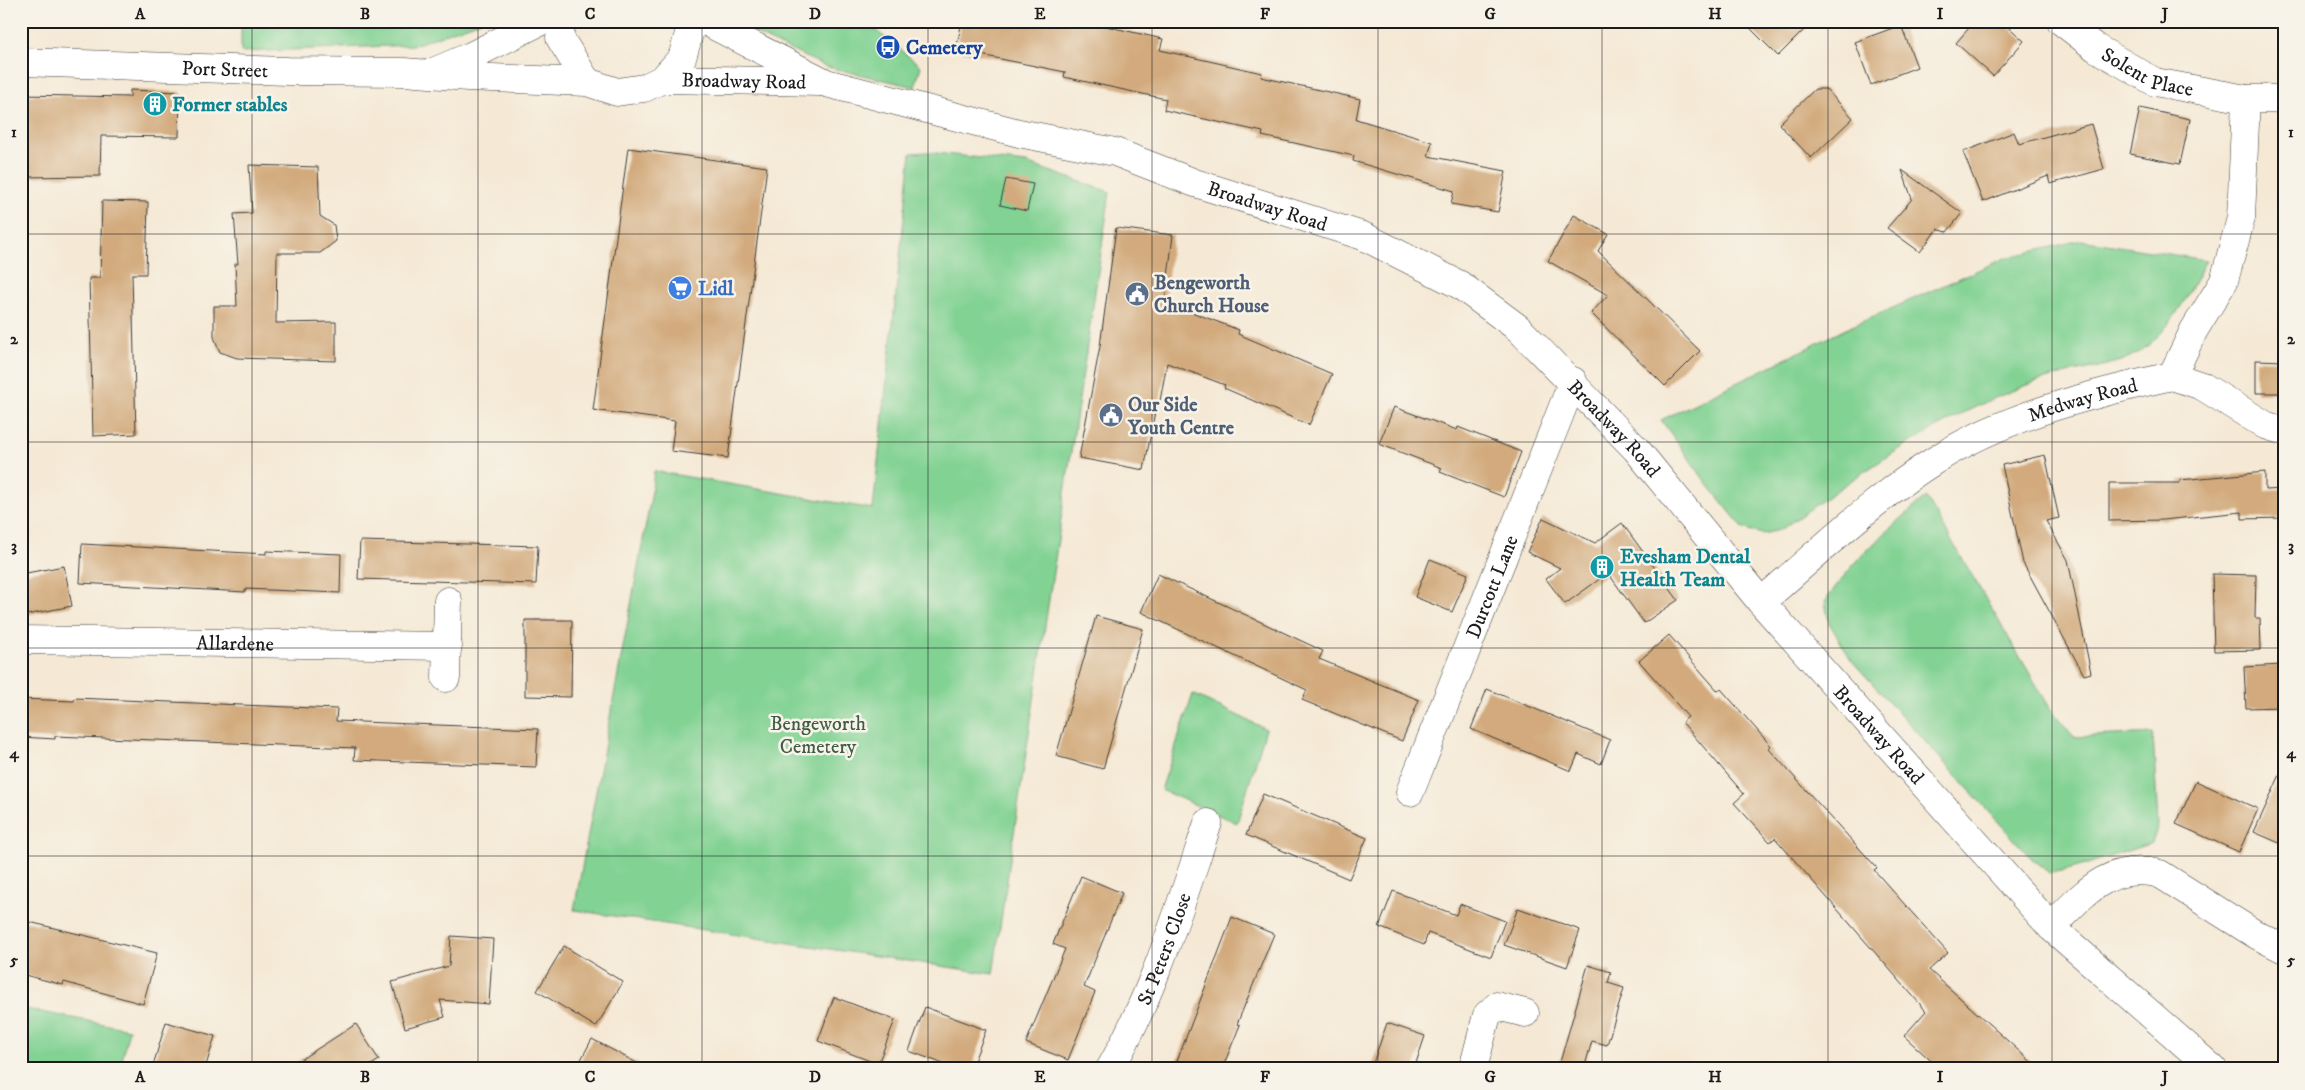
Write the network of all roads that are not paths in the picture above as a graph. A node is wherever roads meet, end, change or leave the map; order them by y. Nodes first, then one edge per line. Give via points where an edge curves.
1 (541, 21) edge
2 (561, 21) edge
3 (688, 21) edge
4 (705, 21) edge
5 (2061, 21) edge
6 (21, 62) edge
7 (429, 73) junction
8 (663, 79) junction
9 (587, 82) junction
10 (826, 82) junction
11 (2246, 99) junction
12 (2284, 99) edge
13 (2172, 376) junction
14 (1573, 381) junction
15 (2284, 431) edge
16 (448, 601) dead end
17 (1761, 602) junction
18 (21, 640) edge
19 (448, 646) junction
20 (446, 678) dead end
21 (1410, 792) dead end
22 (1208, 823) dead end
23 (2051, 928) junction
24 (2284, 949) edge
25 (1525, 1014) dead end
26 (1110, 1069) edge
27 (1473, 1069) edge
28 (2213, 1069) edge

1 - 7 street, Port Street
2 - 9 street via 560,38
3 - 8 street via 689,34 682,58
4 - 10 street, Broadway Road
5 - 11 street, Solent Place via 2096,48 2155,82
6 - 7 street, Port Street
7 - 9 street, Port Street
8 - 9 street, Port Street via 644,88 617,92
8 - 10 street, Broadway Road
10 - 14 street, Broadway Road via 1019,133 1115,152 1195,183 1363,236 1460,284 1518,328
11 - 12 street, Solent Place
11 - 13 street via 2241,218 2224,281 2194,330
13 - 15 street via 2202,386 2265,425
13 - 17 street, Medway Road via 2100,392 1995,429 1939,458 1887,493
14 - 17 street, Broadway Road via 1636,448
14 - 21 street, Durcott Lane
16 - 19 street
17 - 23 street, Broadway Road
18 - 19 street, Allardene
19 - 20 street
22 - 26 street, St Peters Close via 1168,944 1127,1040
23 - 24 street via 2092,886 2116,874 2143,870 2160,874
23 - 28 street, Broadway Road
25 - 27 street via 1497,1006 1487,1015

